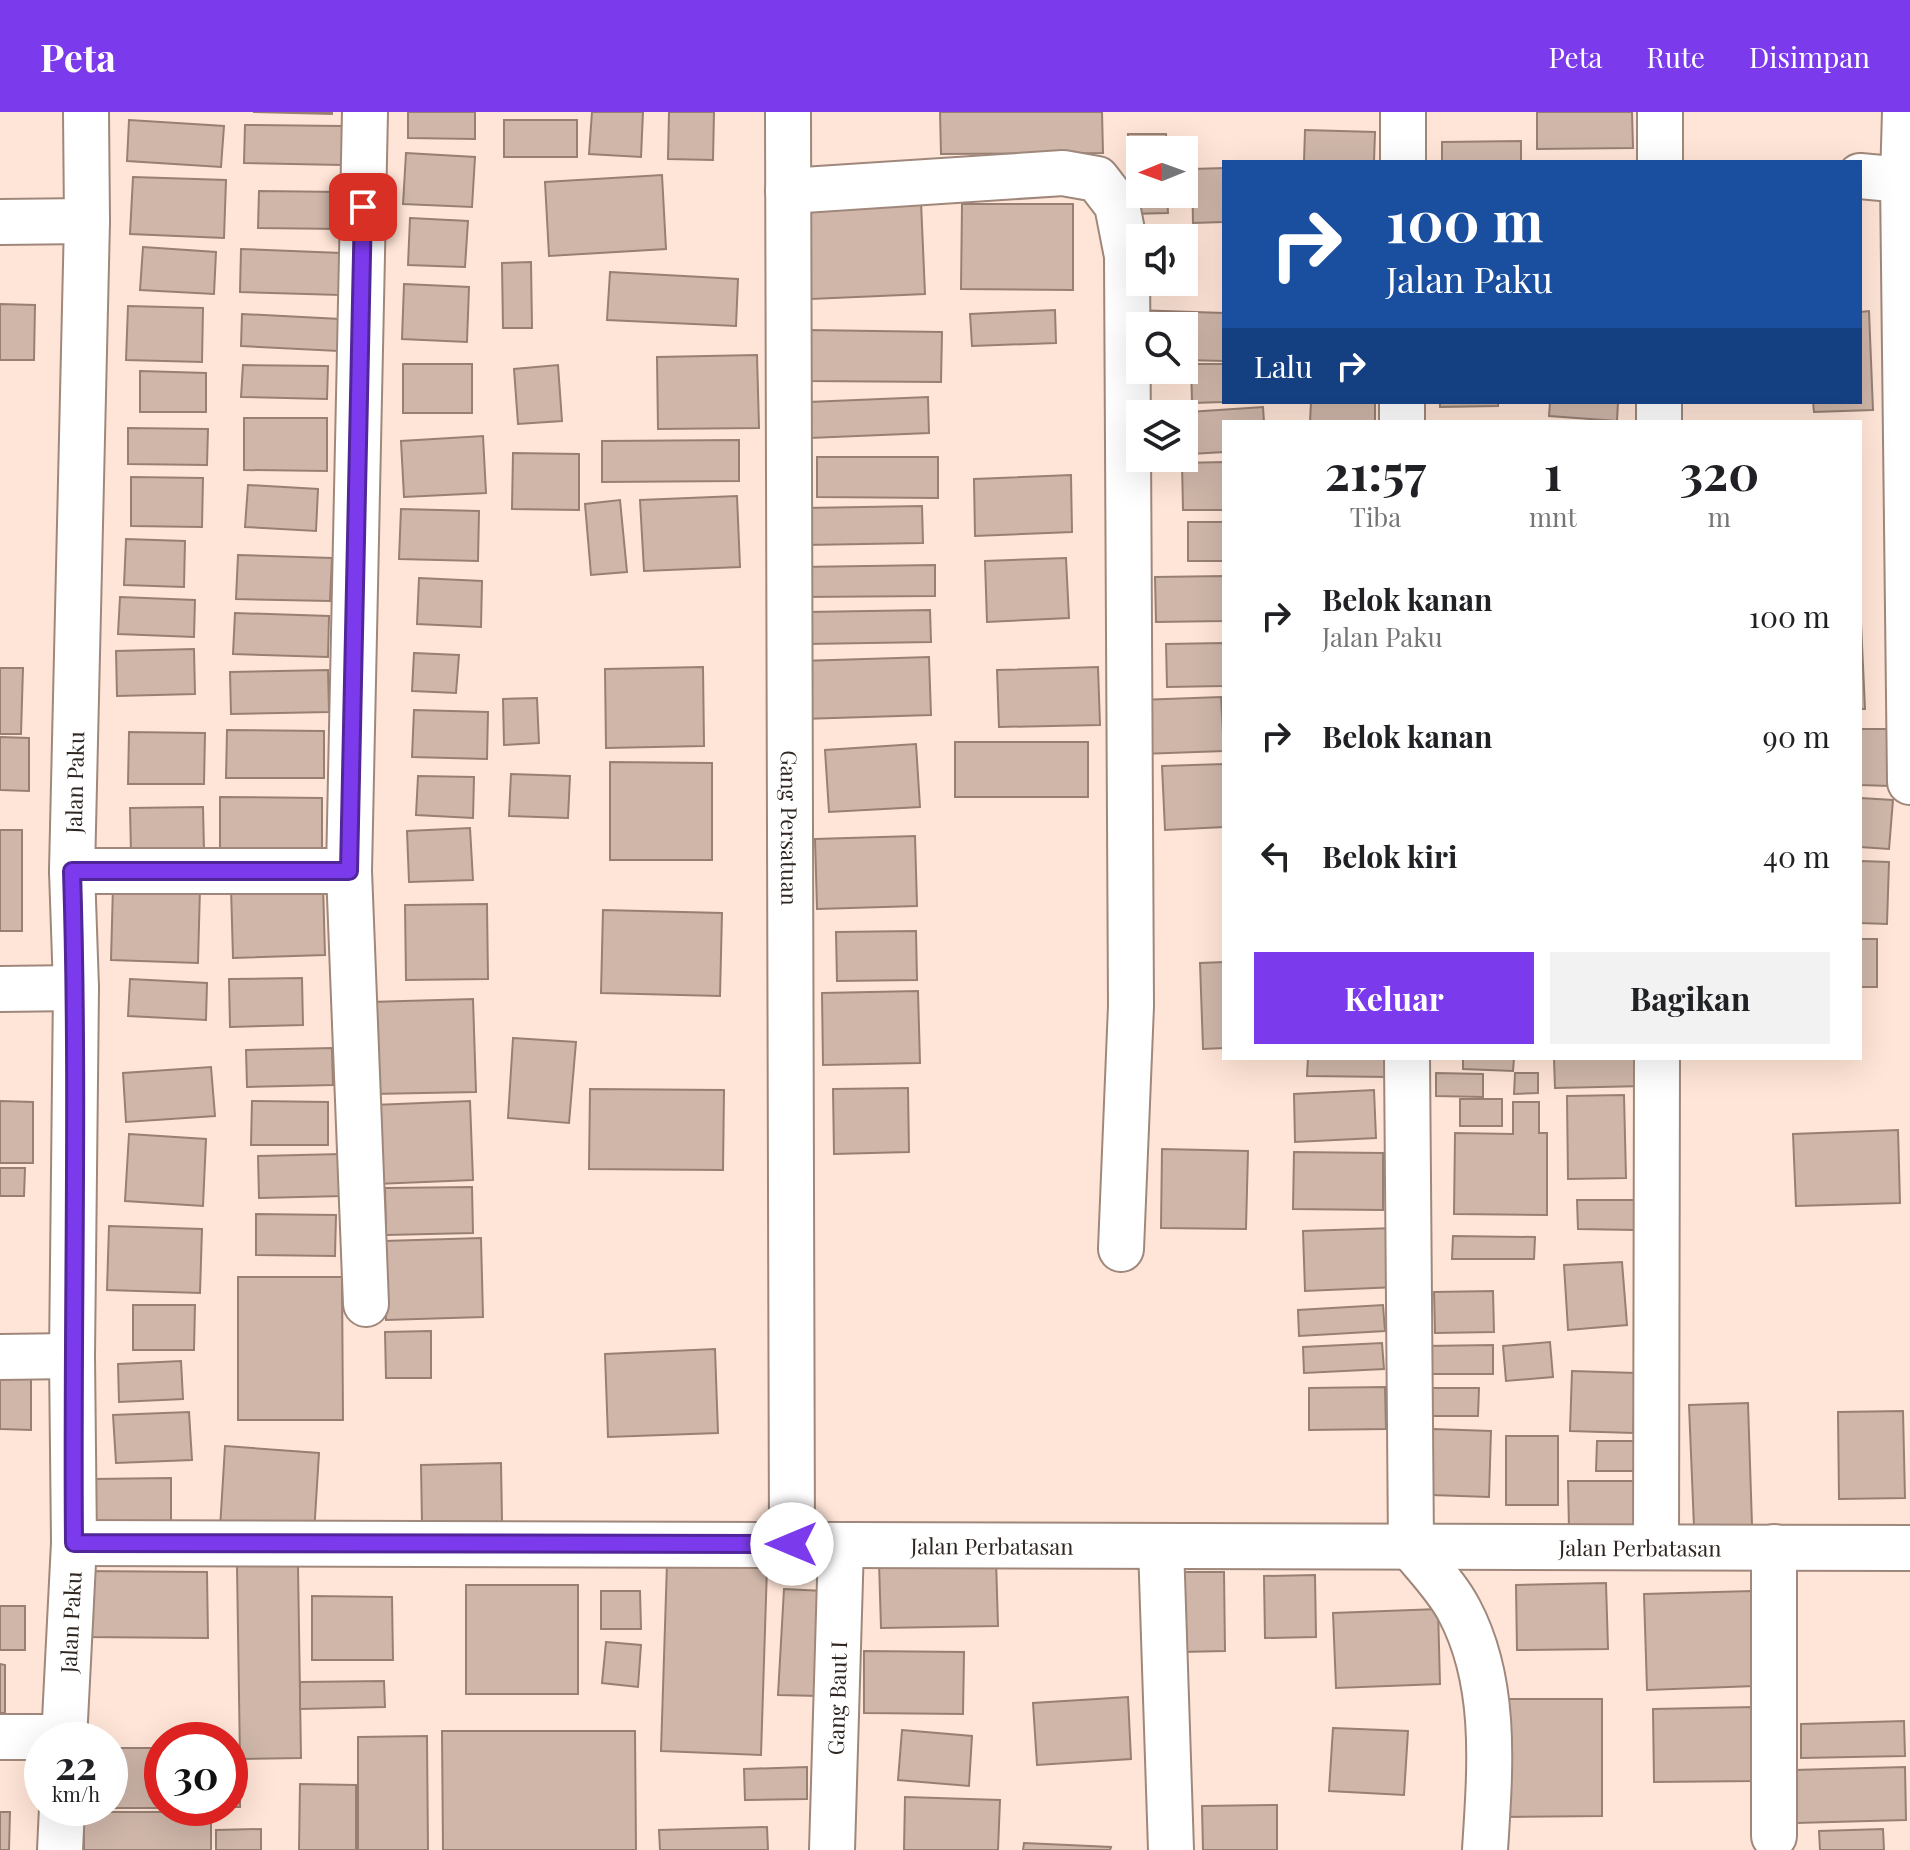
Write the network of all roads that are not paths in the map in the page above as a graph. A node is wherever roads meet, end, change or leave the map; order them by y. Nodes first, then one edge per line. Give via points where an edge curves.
1 (86, 112) edge
2 (365, 112) edge
3 (788, 112) edge
4 (1403, 112) edge
5 (1660, 112) edge
6 (1905, 112) edge
7 (1403, 160) edge
8 (1660, 160) edge
9 (1862, 176) edge
10 (1903, 180) junction
11 (788, 191) junction
12 (87, 221) junction
13 (0, 222) edge
14 (1910, 782) edge
15 (72, 871) junction
16 (349, 871) junction
17 (76, 988) junction
18 (0, 989) edge
19 (1407, 1060) edge
20 (1657, 1060) edge
21 (1121, 1249) dead end
22 (366, 1304) dead end
23 (72, 1356) junction
24 (0, 1357) edge
25 (74, 1543) junction
26 (792, 1544) junction
27 (841, 1545) junction
28 (1161, 1546) junction
29 (1411, 1547) junction
30 (1656, 1547) junction
31 (1774, 1547) junction
32 (1910, 1548) edge
33 (65, 1722) edge
34 (0, 1737) edge
35 (24, 1737) edge
36 (61, 1826) edge
37 (1774, 1836) dead end
38 (60, 1850) edge
39 (832, 1850) edge
40 (1171, 1850) edge
41 (1485, 1850) edge

1 - 12 street, Jalan Paku
2 - 16 street
3 - 11 street, Gang Persatuan
4 - 7 street
5 - 8 street
6 - 10 street
9 - 10 street
10 - 14 street
11 - 21 street via 1063,173 1097,179 1117,205 1127,256 1131,1006
11 - 26 street, Gang Persatuan
12 - 13 street
12 - 15 street, Jalan Paku
15 - 16 street
15 - 17 street, Jalan Paku
16 - 22 street
17 - 18 street
17 - 23 street, Jalan Paku
19 - 29 street
20 - 30 street
23 - 24 street
23 - 25 street, Jalan Paku
25 - 26 street, Jalan Perbatasan
25 - 33 street, Jalan Paku
26 - 27 street, Jalan Perbatasan
27 - 28 street, Jalan Perbatasan
27 - 39 street, Gang Baut I
28 - 29 street, Jalan Perbatasan
28 - 40 street
29 - 30 street, Jalan Perbatasan
29 - 41 street via 1458,1607 1476,1646 1485,1684 1490,1774
30 - 31 street, Jalan Perbatasan
31 - 32 street, Jalan Perbatasan
31 - 37 street
34 - 35 street
36 - 38 street

